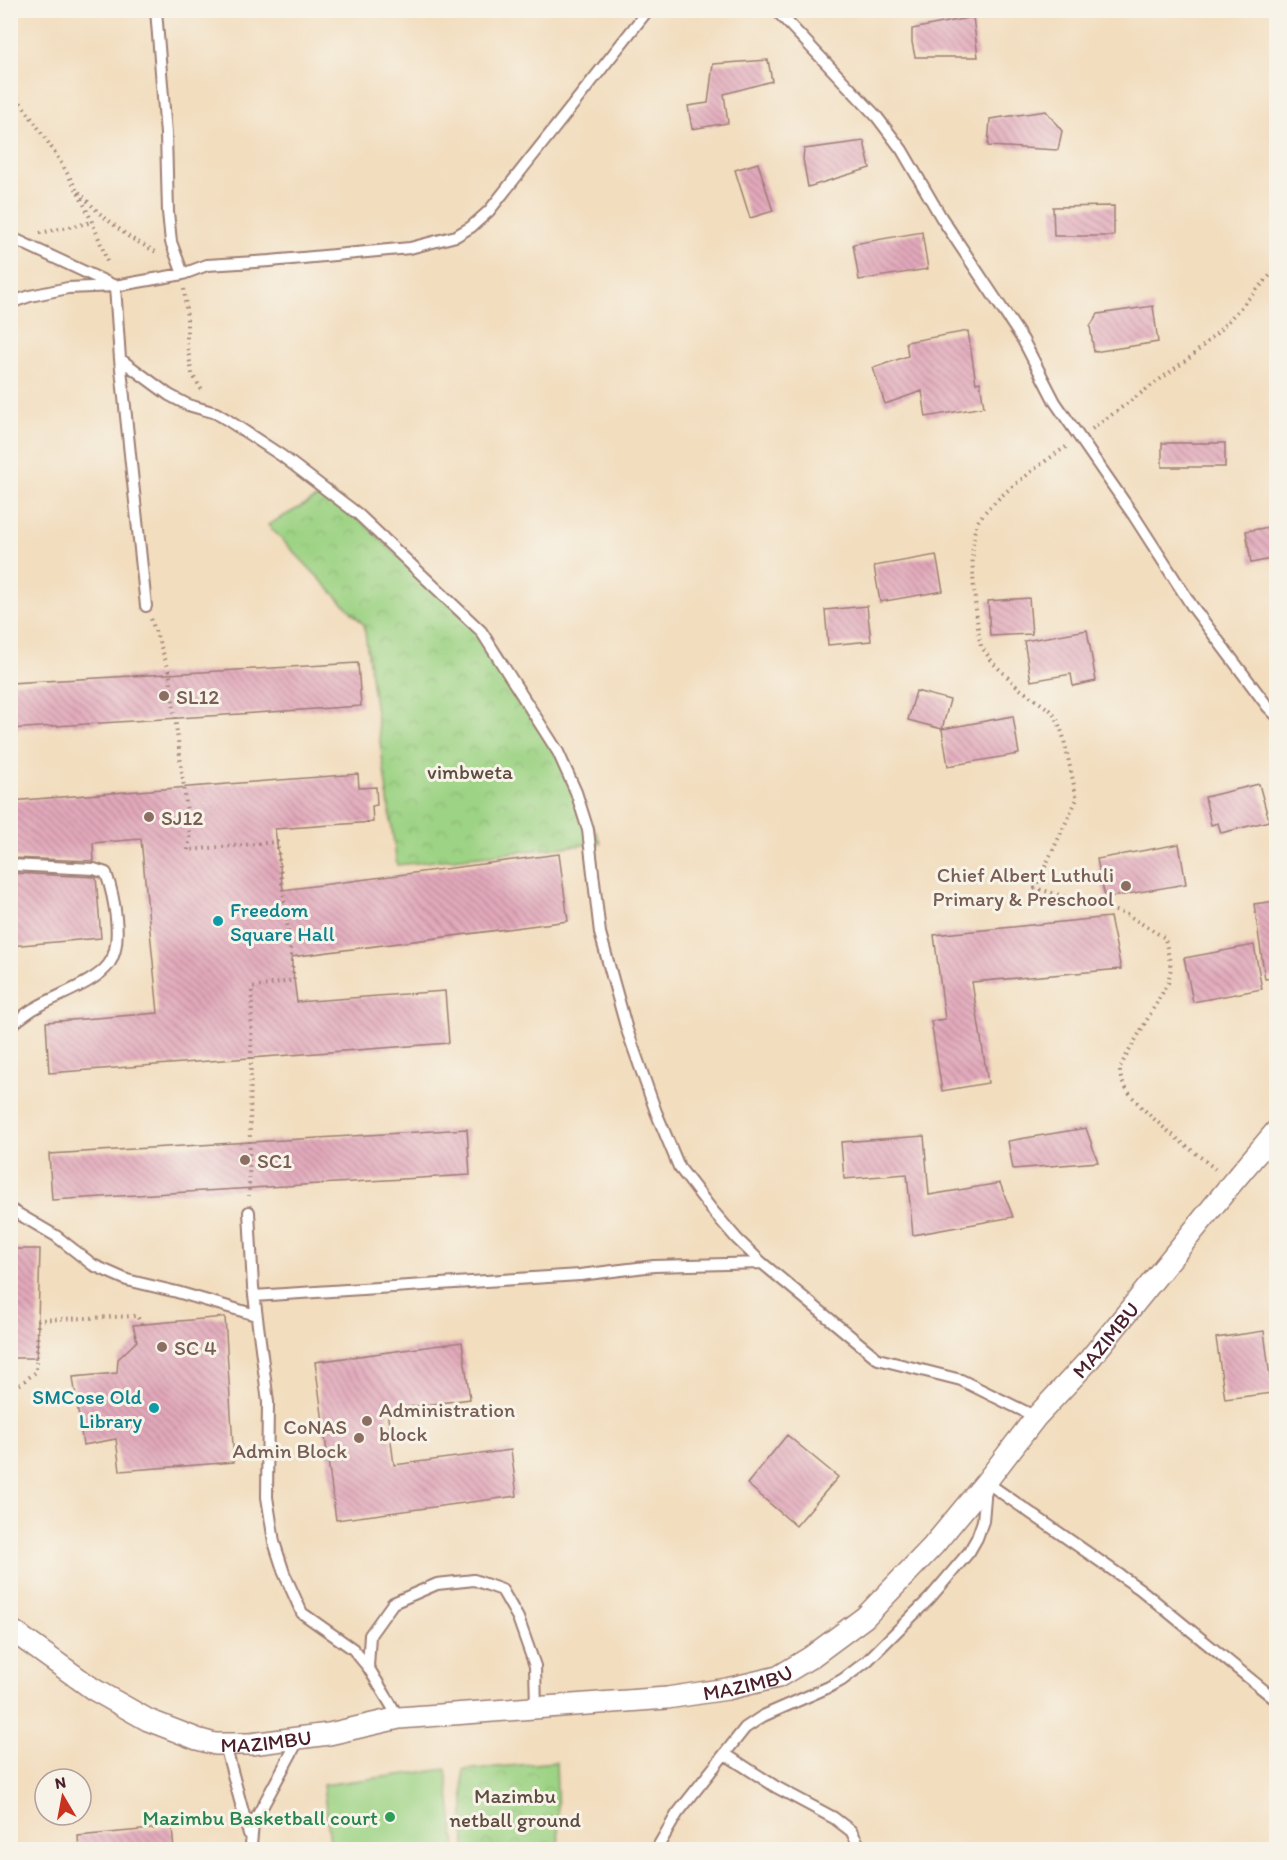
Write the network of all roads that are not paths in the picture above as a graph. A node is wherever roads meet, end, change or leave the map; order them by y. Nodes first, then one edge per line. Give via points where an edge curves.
1 (156, 10) edge
2 (648, 10) edge
3 (776, 10) edge
4 (10, 237) edge
5 (183, 274) junction
6 (115, 286) junction
7 (10, 303) edge
8 (120, 359) junction
9 (146, 606) road end
10 (1276, 715) edge
11 (10, 865) edge
12 (10, 1026) edge
13 (1276, 1131) edge
14 (10, 1209) edge
15 (249, 1212) road end
16 (762, 1263) junction
17 (254, 1296) junction
18 (256, 1315) junction
19 (1036, 1417) junction
20 (986, 1482) junction
21 (10, 1629) edge
22 (368, 1667) junction
23 (1276, 1700) edge
24 (536, 1708) junction
25 (399, 1718) junction
26 (300, 1737) junction
27 (225, 1744) junction
28 (725, 1754) junction
29 (252, 1848) edge
30 (656, 1850) edge
31 (862, 1850) edge

1 - 5 lane via 171,242
2 - 5 lane via 496,202 464,232 410,248 207,265
3 - 10 lane via 902,150 1023,340 1055,402 1192,606
4 - 6 lane
5 - 6 lane
6 - 7 lane via 68,288
6 - 8 lane
8 - 9 lane
8 - 16 lane via 170,395 216,413 282,456 358,514 481,631 558,752 576,792 588,830 600,933 638,1062 679,1167 731,1232
11 - 12 lane via 106,873 112,890 117,942 109,964 94,977 34,1008
13 - 19 street, MAZIMBU via 1089,1360
14 - 18 lane via 56,1236 93,1265 127,1280
15 - 17 lane
16 - 17 lane via 654,1266 569,1276
16 - 19 lane via 878,1359 961,1380
17 - 18 lane
18 - 22 lane via 268,1402 267,1497 274,1542 302,1613 352,1649
19 - 20 street, MAZIMBU
20 - 23 lane via 1140,1589
20 - 24 street, MAZIMBU via 933,1546 865,1617 790,1671 766,1681 705,1693
20 - 28 lane via 986,1502 977,1538 907,1622 842,1680 753,1722
21 - 27 street, MAZIMBU via 93,1689 148,1720 197,1739
22 - 24 lane via 369,1635 393,1603 437,1584 474,1580 502,1590 518,1618 535,1666
22 - 25 lane
24 - 25 street, MAZIMBU
25 - 26 street, MAZIMBU
26 - 27 street, MAZIMBU
26 - 29 lane via 253,1824
27 - 29 lane
28 - 30 lane via 677,1814
28 - 31 lane via 843,1824

